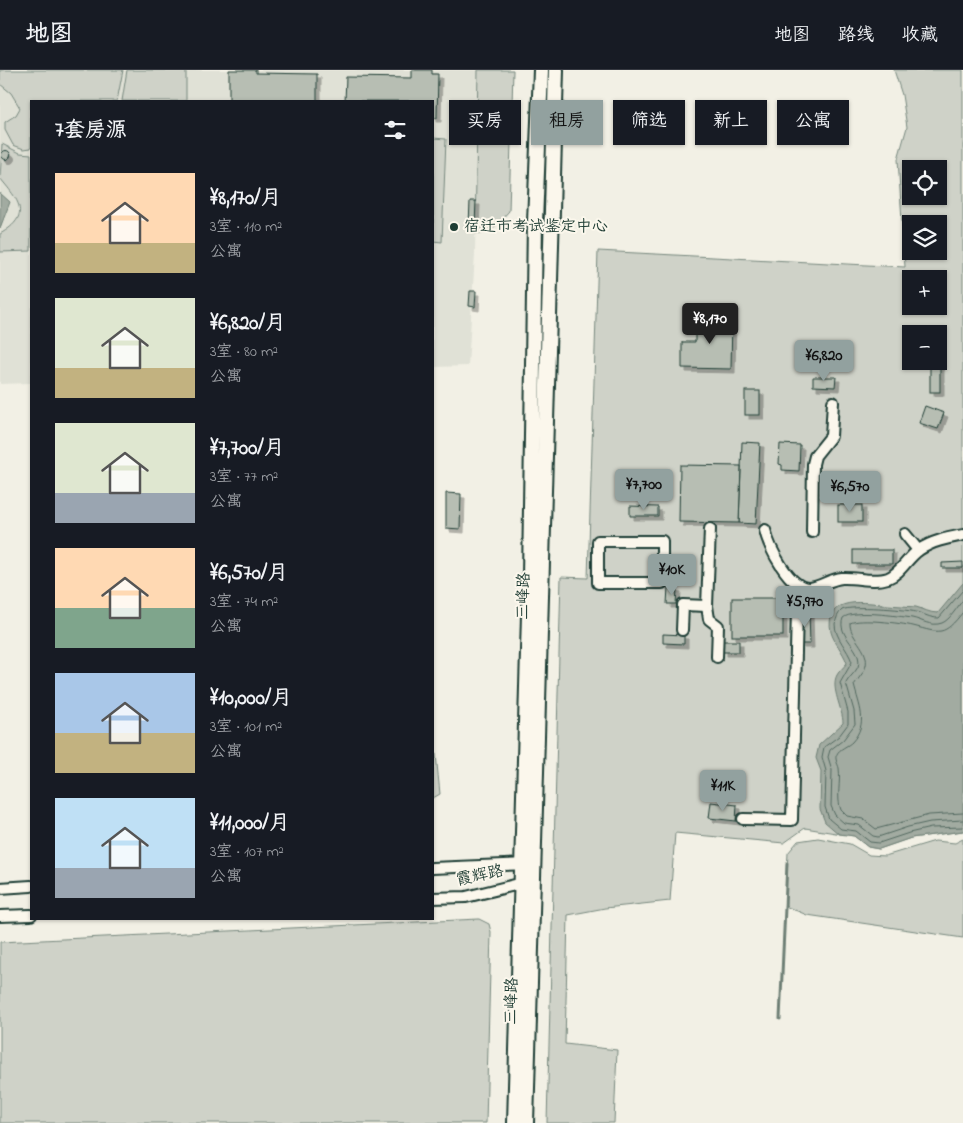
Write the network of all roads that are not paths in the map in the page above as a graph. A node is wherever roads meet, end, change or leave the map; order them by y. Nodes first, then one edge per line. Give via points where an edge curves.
1 (541, 70) edge
2 (556, 70) edge
3 (833, 402) dead end
4 (710, 529) dead end
5 (765, 530) dead end
6 (812, 532) dead end
7 (905, 534) dead end
8 (963, 535) edge
9 (662, 541) joint
10 (918, 550) junction
11 (806, 588) junction
12 (707, 606) junction
13 (682, 630) dead end
14 (717, 657) dead end
15 (743, 819) dead end
16 (528, 864) junction
17 (434, 868) edge
18 (527, 882) junction
19 (30, 886) edge
20 (0, 888) edge
21 (434, 898) edge
22 (30, 915) edge
23 (0, 916) edge
24 (514, 1123) edge
25 (526, 1123) edge

1 - 16 main road, 三峰路 via 534,222
2 - 16 main road, 三峰路
3 - 6 street via 831,436 815,456 813,464
4 - 12 street
5 - 11 street via 774,554 796,584
7 - 10 street
8 - 10 street
9 - 9 street via 662,583 598,583 598,541
10 - 11 street via 890,577 877,580 840,578
11 - 15 street via 800,594 796,609 792,820
12 - 13 street via 683,606
12 - 14 street via 709,619 718,626
16 - 17 street, 霞辉路
16 - 18 main road, 三峰路
18 - 21 street, 霞辉路 via 466,897
18 - 24 main road, 三峰路
18 - 25 main road, 三峰路
19 - 20 street
22 - 23 street

